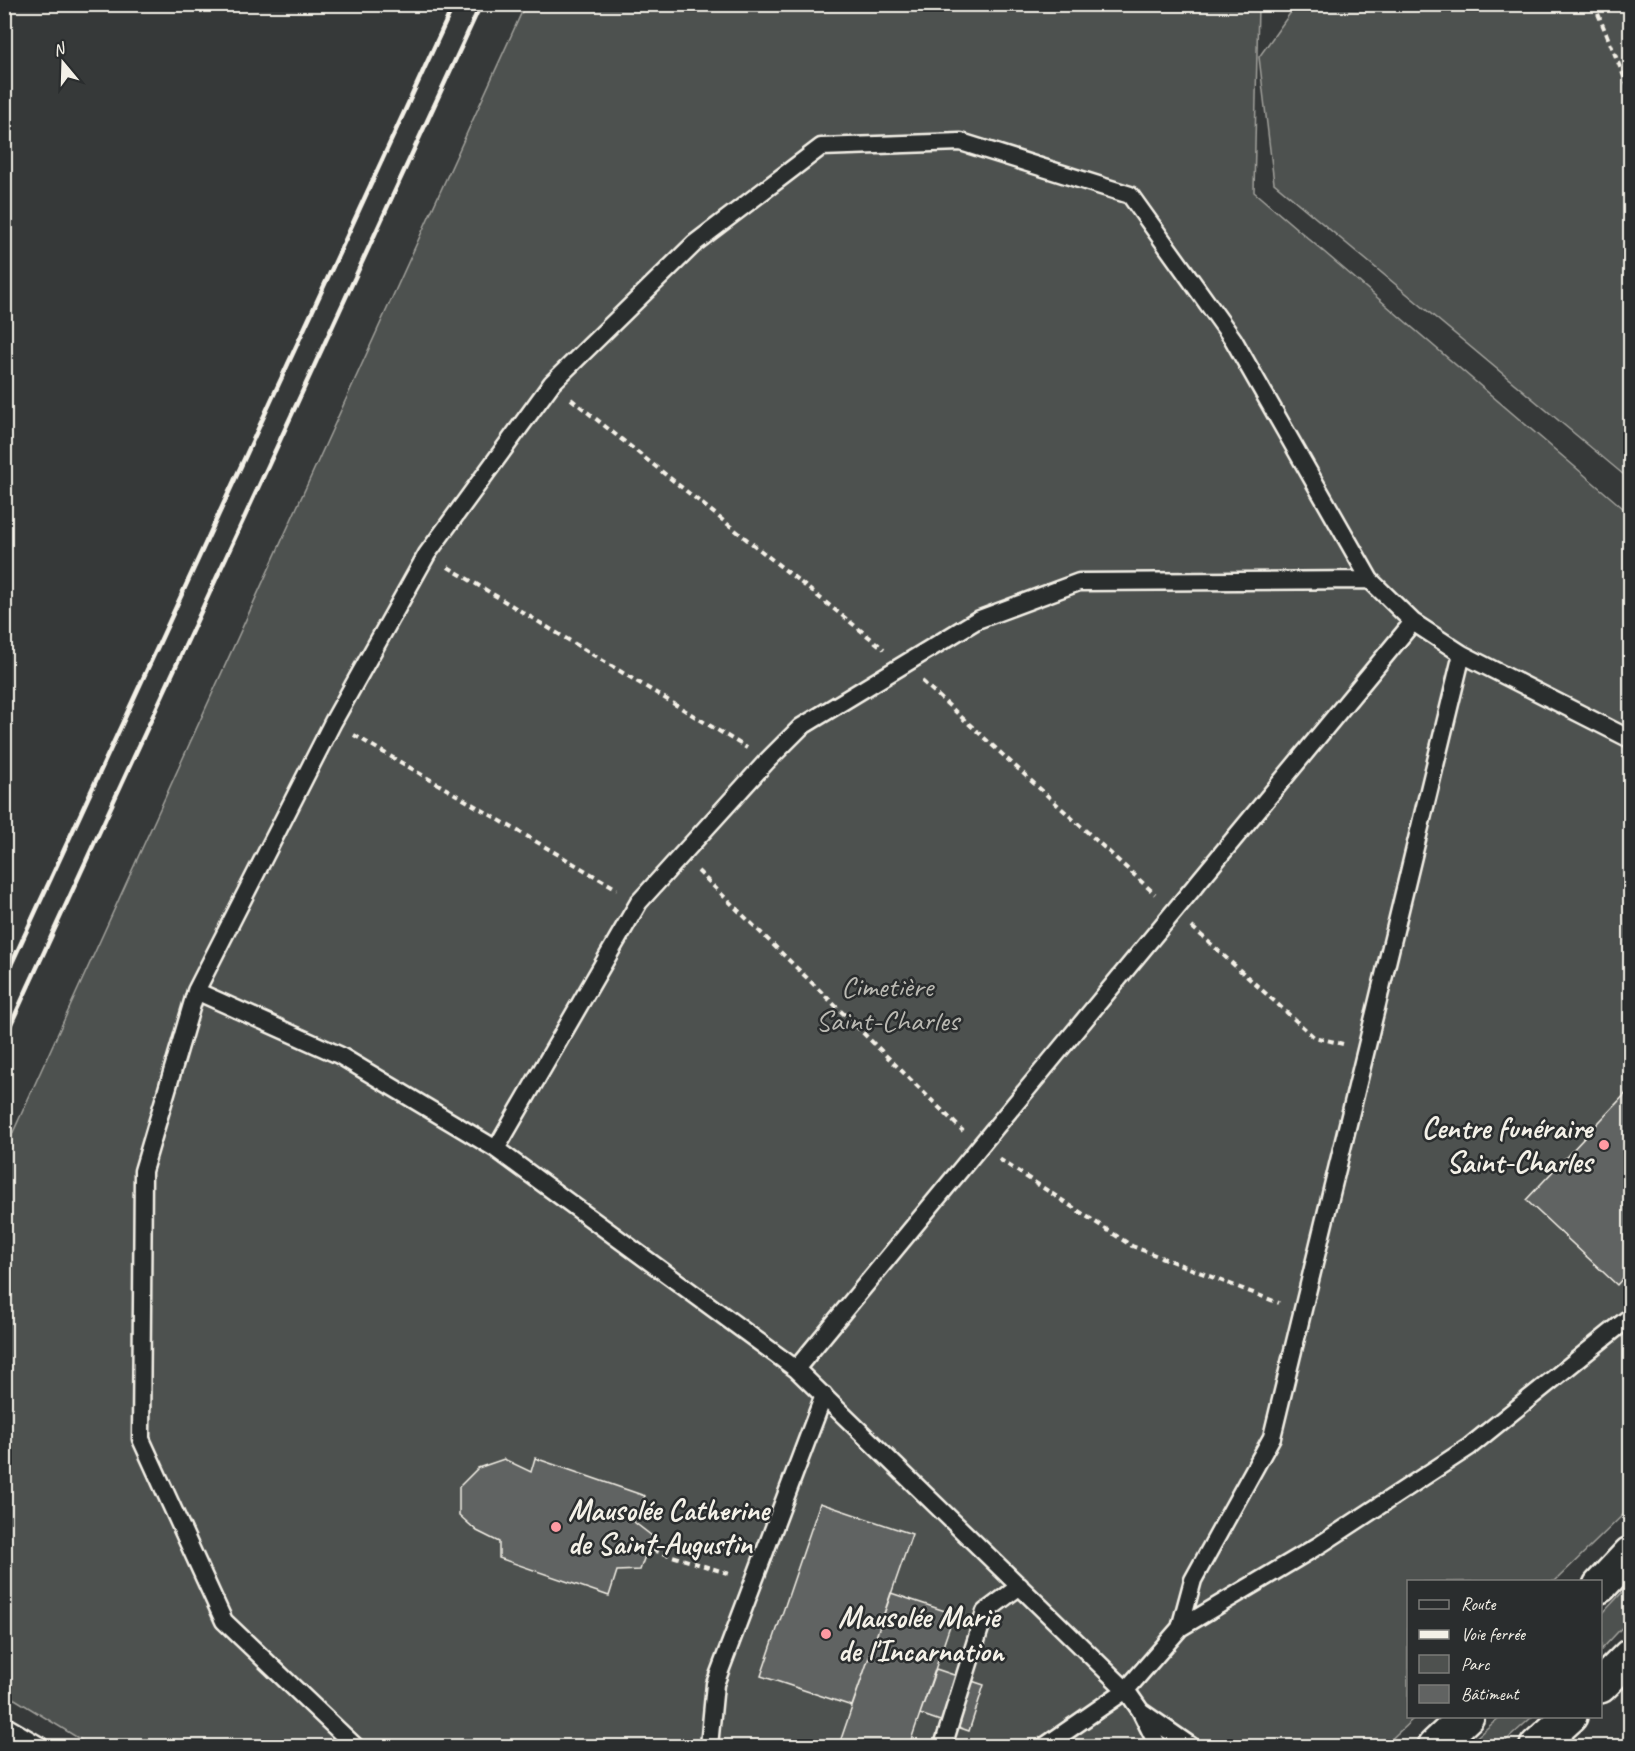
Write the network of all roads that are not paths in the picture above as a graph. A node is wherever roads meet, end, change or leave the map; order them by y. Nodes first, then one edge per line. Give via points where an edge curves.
1 (1370, 580) junction
2 (1413, 622) junction
3 (1462, 654) junction
4 (1630, 739) edge
5 (196, 991) junction
6 (496, 1149) junction
7 (1630, 1317) edge
8 (796, 1369) junction
9 (824, 1395) junction
10 (1630, 1554) edge
11 (1602, 1584) edge
12 (1020, 1586) junction
13 (1180, 1628) junction
14 (1630, 1656) edge
15 (1602, 1684) edge
16 (1126, 1690) junction
17 (1140, 1710) junction
18 (1465, 1718) edge
19 (1568, 1718) edge
20 (4, 1725) edge
21 (40, 1746) edge
22 (355, 1746) edge
23 (709, 1746) edge
24 (943, 1746) edge
25 (1045, 1746) edge
26 (1158, 1746) edge
27 (1191, 1746) edge
28 (1435, 1746) edge
29 (1537, 1746) edge

1 - 2 lane
1 - 5 lane via 1233,339 1130,195 961,142 821,147 695,243 552,384 427,554 333,722
1 - 6 lane via 1080,582 977,620 801,727 639,902
2 - 3 lane
2 - 8 lane
3 - 4 lane
3 - 13 lane via 1272,1437 1193,1580
5 - 6 lane via 339,1055
5 - 22 lane via 143,1172 141,1439 224,1621
6 - 8 lane
7 - 13 lane via 1469,1446 1321,1544
8 - 9 lane
9 - 12 lane
9 - 23 lane via 715,1684
10 - 11 main road
12 - 16 lane
12 - 24 lane via 985,1612
13 - 16 lane
14 - 15 main road
16 - 17 lane
16 - 25 lane
17 - 26 lane
17 - 27 lane
18 - 28 main road
19 - 29 main road
20 - 21 lane

